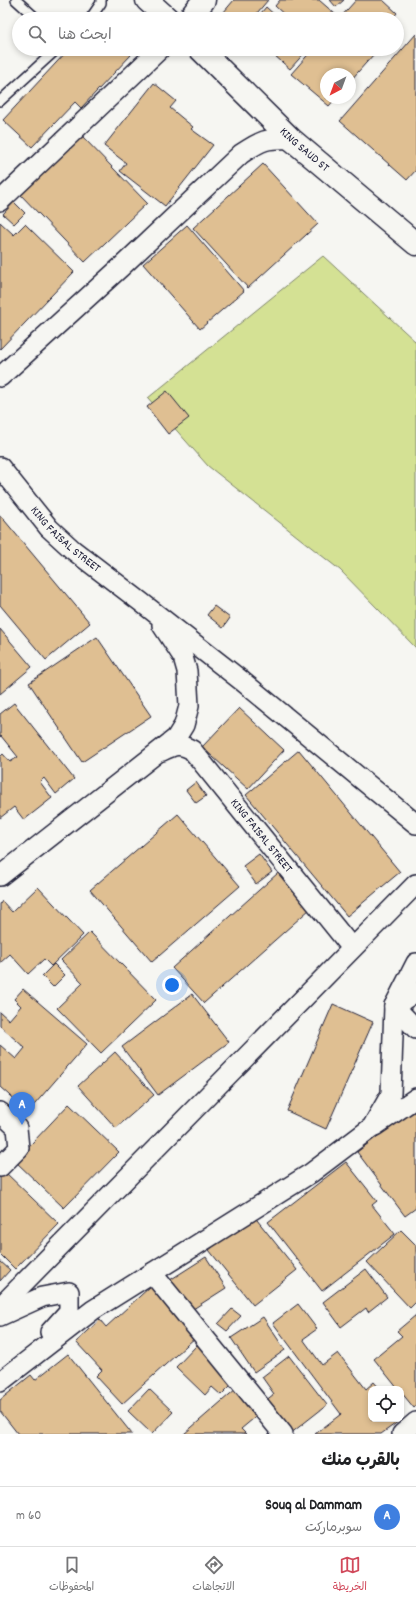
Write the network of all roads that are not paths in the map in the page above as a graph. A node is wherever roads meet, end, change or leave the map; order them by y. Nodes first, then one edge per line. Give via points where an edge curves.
1 (16, 0) edge
2 (101, 0) edge
3 (147, 0) edge
4 (204, 0) edge
5 (29, 12) edge
6 (95, 12) edge
7 (160, 12) edge
8 (195, 12) edge
9 (49, 56) edge
10 (153, 56) edge
11 (207, 56) edge
12 (2, 95) edge
13 (291, 139) junction
14 (0, 201) edge
15 (416, 244) edge
16 (0, 377) edge
17 (0, 467) edge
18 (141, 602) junction
19 (160, 751) junction
20 (416, 824) edge
21 (0, 876) edge
22 (416, 884) edge
23 (352, 948) junction
24 (416, 964) edge
25 (416, 992) edge
26 (394, 1006) junction
27 (416, 1029) edge
28 (416, 1098) edge
29 (0, 1112) edge
30 (372, 1128) junction
31 (0, 1166) edge
32 (152, 1273) junction
33 (0, 1307) edge
34 (0, 1316) edge
35 (7, 1377) edge
36 (416, 1422) edge
37 (283, 1434) edge
38 (402, 1434) edge

1 - 5 lane
2 - 6 lane
3 - 7 main road
4 - 8 main road
9 - 12 lane
10 - 14 street
11 - 13 main road, KING SAUD ST
13 - 15 main road, KING SAUD ST
13 - 16 street via 270,138 241,154
17 - 18 street, KING FAISAL STREET via 49,528 73,550
18 - 19 street via 159,620 183,657 186,671 189,706 184,725 176,738
18 - 20 street
19 - 21 street
19 - 23 street, KING FAISAL STREET via 176,745 192,750
22 - 23 street
23 - 33 street
24 - 26 street
25 - 26 street
26 - 27 street
26 - 30 street via 391,1094
28 - 30 street
29 - 31 street via 17,1128 19,1148
30 - 32 street via 311,1174
32 - 35 street via 93,1310
32 - 37 street
34 - 35 street via 42,1297 69,1292 69,1311
36 - 38 street

